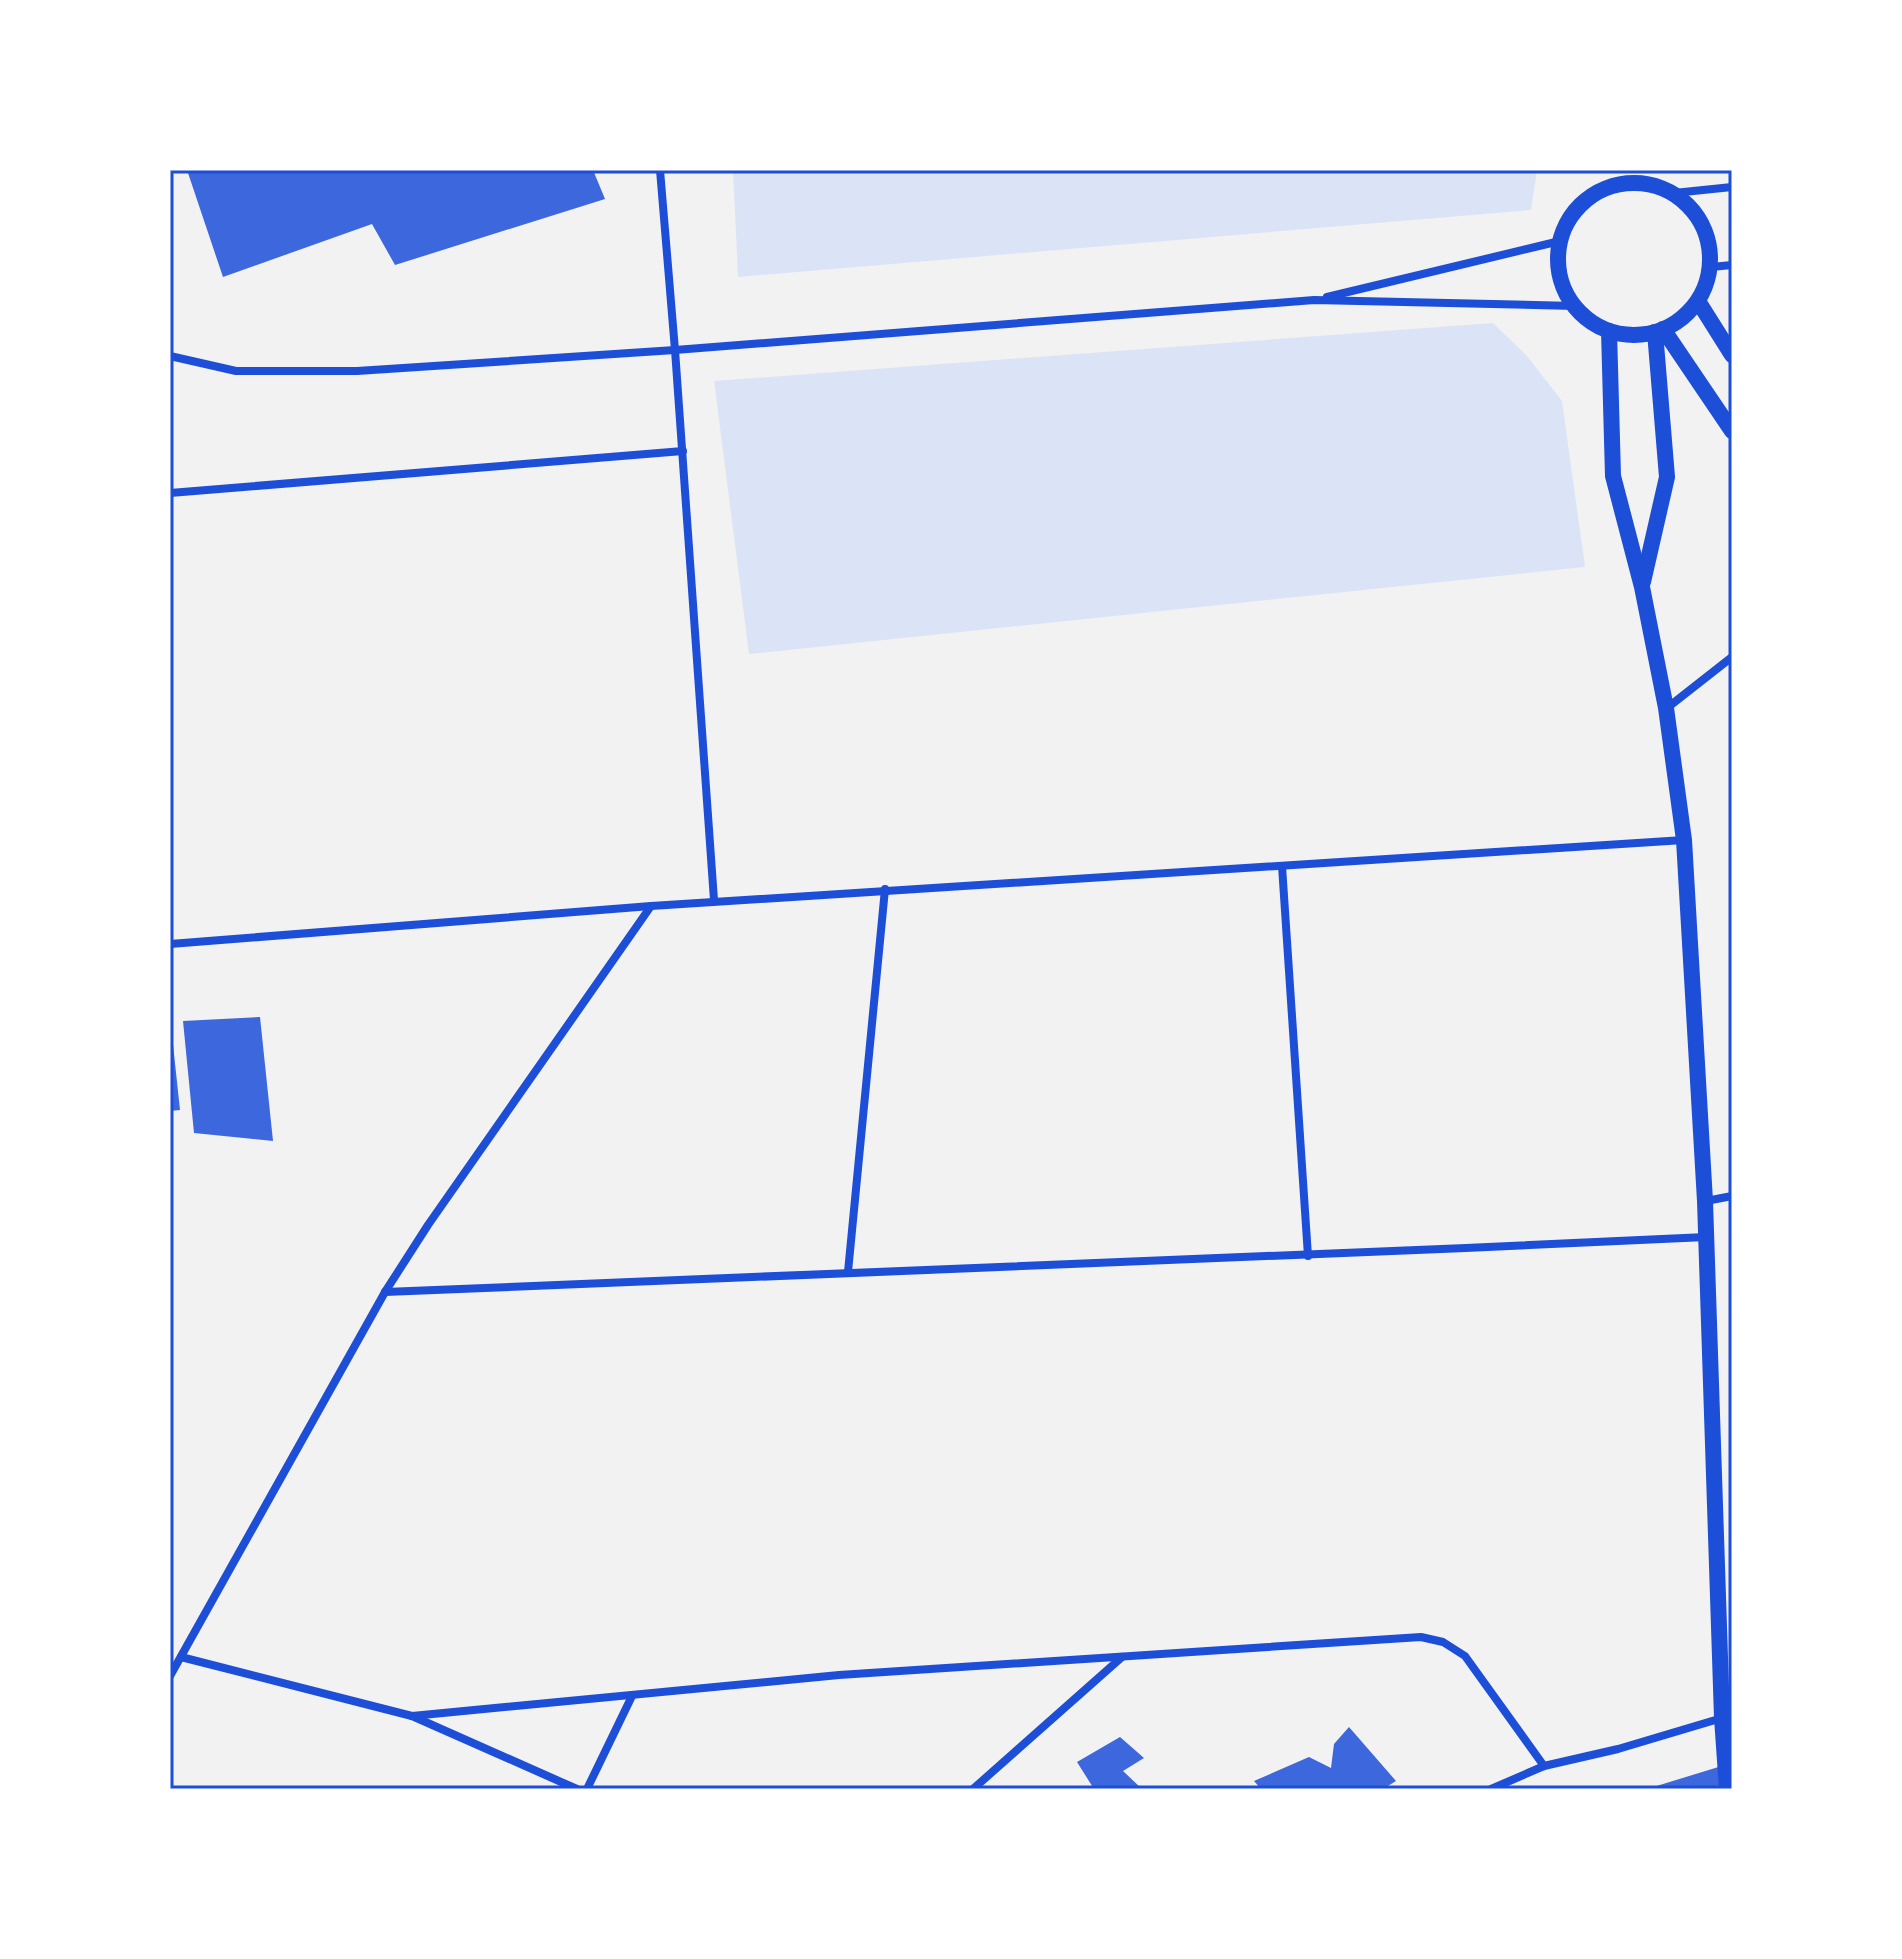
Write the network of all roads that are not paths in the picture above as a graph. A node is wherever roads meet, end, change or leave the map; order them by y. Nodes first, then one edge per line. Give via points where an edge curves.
1 (660, 170) edge
2 (1607, 170) edge
3 (1660, 170) edge
4 (1732, 187) edge
5 (1607, 188) junction
6 (1669, 191) junction
7 (1560, 241) junction
8 (1732, 265) edge
9 (1711, 267) junction
10 (1314, 300) junction
11 (1698, 301) junction
12 (1575, 306) junction
13 (1609, 331) junction
14 (1659, 331) junction
15 (675, 350) junction
16 (1732, 355) edge
17 (170, 356) edge
18 (1732, 431) edge
19 (683, 451) junction
20 (170, 493) edge
21 (1642, 587) junction
22 (1732, 657) edge
23 (1666, 708) junction
24 (1684, 840) junction
25 (1282, 866) junction
26 (885, 889) junction
27 (714, 900) junction
28 (651, 906) junction
29 (170, 944) edge
30 (1732, 1196) edge
31 (1705, 1201) junction
32 (1706, 1237) junction
33 (1308, 1256) junction
34 (848, 1272) junction
35 (385, 1292) junction
36 (1123, 1656) junction
37 (181, 1657) junction
38 (170, 1676) edge
39 (632, 1696) junction
40 (412, 1716) junction
41 (1727, 1719) edge
42 (1544, 1766) junction
43 (577, 1789) edge
44 (587, 1789) edge
45 (973, 1789) edge
46 (1491, 1789) edge
47 (1727, 1789) edge

1 - 15 street
2 - 5 main road
3 - 6 main road
4 - 6 street
5 - 6 main road via 1635,183
5 - 7 main road via 1582,203
6 - 9 main road via 1686,202 1703,226
7 - 10 street
7 - 12 main road via 1559,269
8 - 9 street
9 - 11 main road
10 - 12 street
10 - 15 street
11 - 14 main road
11 - 16 main road
12 - 13 main road
13 - 14 main road
13 - 21 main road via 1613,476
14 - 18 main road
14 - 21 main road via 1667,477
15 - 17 street via 357,371 236,371
15 - 19 street
19 - 20 street
19 - 27 street
21 - 23 main road
22 - 23 street
23 - 24 main road
24 - 25 street
24 - 31 main road
25 - 26 street
25 - 33 street
26 - 27 street
26 - 34 street
27 - 28 street
28 - 29 street
28 - 35 street
30 - 31 street
31 - 32 main road
32 - 33 street
32 - 41 main road
33 - 34 street
34 - 35 street
35 - 37 street
36 - 39 street via 839,1675
36 - 42 street via 1421,1637 1443,1642 1465,1656
36 - 45 street
37 - 38 street
37 - 40 street
39 - 40 street
39 - 44 street
40 - 43 street
41 - 42 street
41 - 47 main road
42 - 46 street

